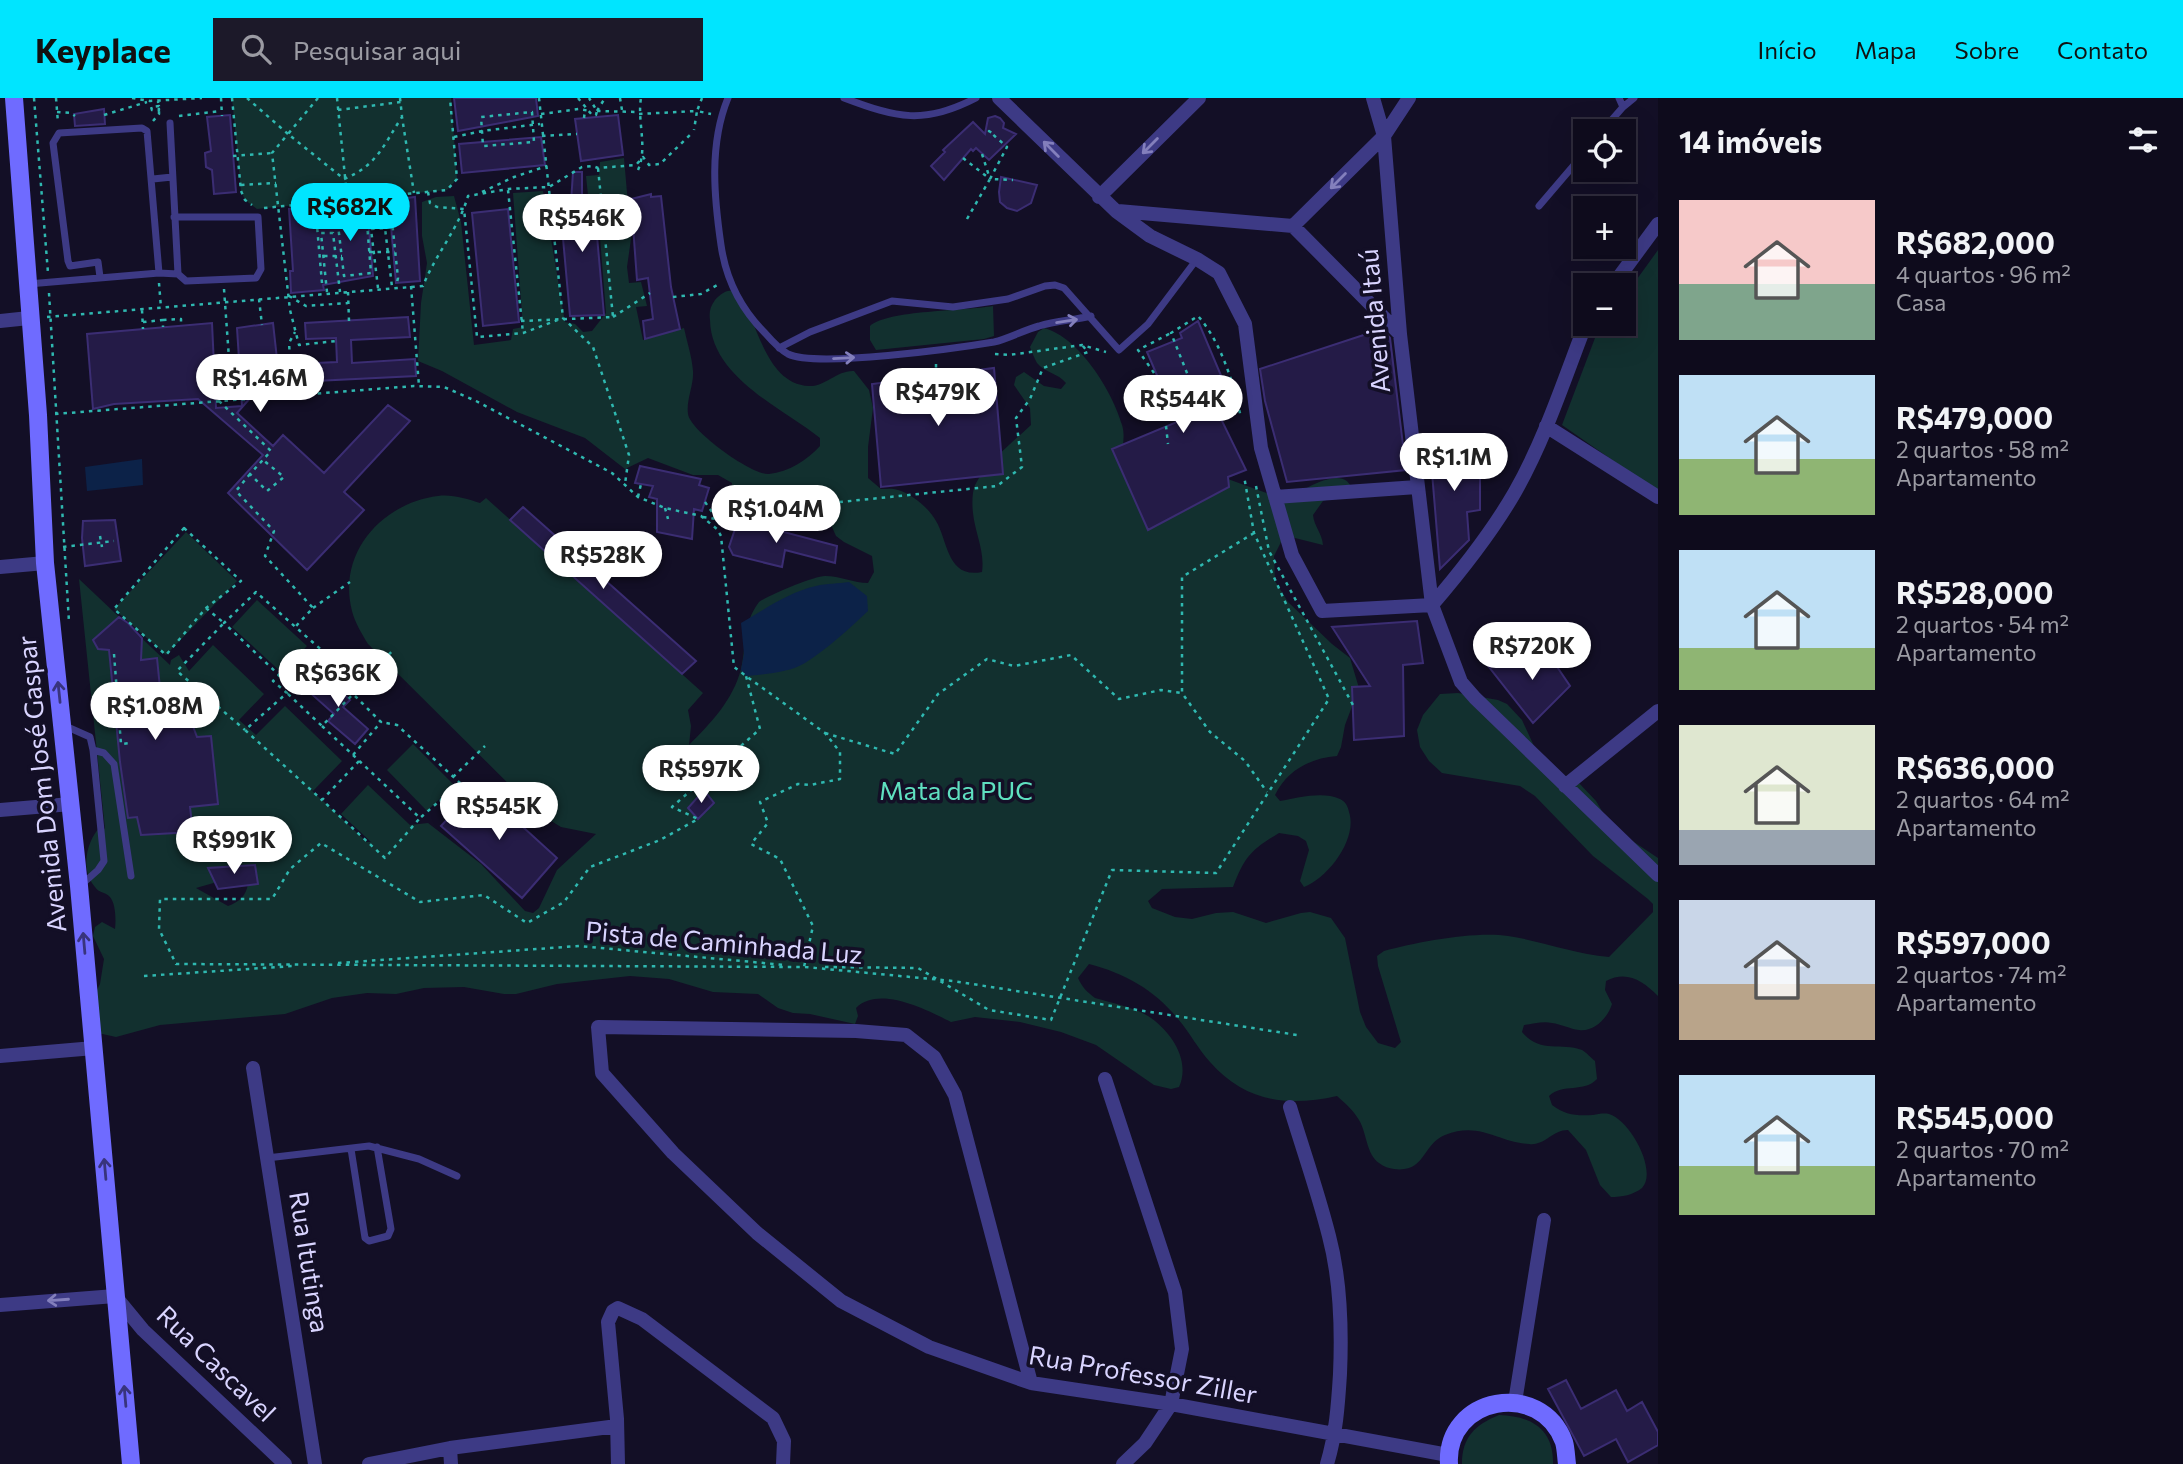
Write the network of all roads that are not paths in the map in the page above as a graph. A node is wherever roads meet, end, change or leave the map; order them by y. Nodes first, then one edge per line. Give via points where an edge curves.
1 (14, 98) edge
2 (728, 98) edge
3 (844, 98) edge
4 (976, 98) edge
5 (999, 98) edge
6 (1199, 98) edge
7 (1373, 98) edge
8 (1409, 98) edge
9 (1619, 98) edge
10 (1634, 98) edge
11 (1623, 107) junction
12 (1612, 119) edge
13 (170, 123) road end
14 (1384, 136) junction
15 (1573, 166) edge
16 (172, 177) junction
17 (153, 179) junction
18 (1099, 197) junction
19 (1539, 206) dead end
20 (1116, 211) junction
21 (174, 217) junction
22 (1658, 224) edge
23 (1293, 226) junction
24 (1197, 259) junction
25 (159, 273) junction
26 (1622, 273) edge
27 (178, 274) junction
28 (100, 277) junction
29 (27, 284) junction
30 (1091, 316) junction
31 (29, 318) junction
32 (0, 321) edge
33 (1400, 334) junction
34 (1581, 336) edge
35 (779, 348) junction
36 (1546, 426) junction
37 (1417, 487) junction
38 (1275, 497) junction
39 (1658, 497) edge
40 (45, 563) junction
41 (0, 567) edge
42 (1432, 605) junction
43 (1658, 712) edge
44 (62, 725) junction
45 (93, 750) junction
46 (1565, 786) junction
47 (71, 804) junction
48 (0, 810) edge
49 (1658, 875) edge
50 (131, 876) dead end
51 (79, 887) junction
52 (94, 1048) junction
53 (0, 1056) edge
54 (253, 1068) dead end
55 (1105, 1079) dead end
56 (1290, 1107) dead end
57 (377, 1147) junction
58 (351, 1149) junction
59 (267, 1158) junction
60 (457, 1177) dead end
61 (1544, 1220) dead end
62 (115, 1296) junction
63 (0, 1305) edge
64 (1031, 1383) junction
65 (1515, 1402) junction
66 (1171, 1404) junction
67 (617, 1426) junction
68 (1336, 1436) junction
69 (450, 1448) junction
70 (1449, 1459) edge
71 (131, 1464) edge
72 (285, 1464) edge
73 (315, 1464) edge
74 (369, 1464) edge
75 (451, 1464) edge
76 (618, 1464) edge
77 (783, 1464) edge
78 (1123, 1464) edge
79 (1327, 1464) edge
80 (1567, 1464) edge

1 - 29 street, Avenida Dom José Gaspar
2 - 35 lane via 714,169 728,278 746,313
3 - 4 lane via 922,117
18 -> 5 street
6 -> 18 street
7 - 14 street, Avenida Itaú
8 - 14 street
9 - 11 lane
10 - 11 lane
11 - 12 lane
13 - 16 lane
14 -> 23 street
14 - 33 street, Avenida Itaú
15 - 19 lane
16 - 17 lane
16 - 21 lane
17 - 25 lane
17 - 28 lane via 146,129 59,132 53,143 68,261 70,265 98,262
18 - 20 street
20 - 23 street
20 - 24 street via 1150,236
21 - 27 lane
21 - 27 lane via 258,218 261,269 256,278 186,281
22 - 26 street
23 - 33 street
24 - 30 lane via 1148,324 1119,350
24 - 38 street via 1219,273 1245,324 1261,448
25 - 27 lane
25 - 28 lane
28 - 29 lane
29 - 31 street, Avenida Dom José Gaspar
35 -> 30 lane via 814,360 873,356 998,341 1043,324
30 - 35 lane via 1064,288 1055,285 1008,299 954,307 892,301
31 - 32 street
31 - 40 street, Avenida Dom José Gaspar
33 - 37 street, Avenida Itaú
34 - 36 street
36 - 39 street
36 - 42 street via 1515,493 1461,572
37 - 38 street
37 - 42 street, Avenida Itaú
38 - 42 street via 1292,555 1322,611
40 - 41 street
44 -> 40 street, Avenida Dom José Gaspar
42 - 46 street, Avenida Itaú via 1461,682
43 - 46 street
44 - 45 lane via 90,737
44 - 47 street, Avenida Dom José Gaspar
45 - 50 lane via 104,753 114,764
45 - 51 lane via 104,861
46 - 49 street, Avenida Itaú
47 - 48 street
47 - 51 street, Avenida Dom José Gaspar
52 -> 51 street, Avenida Dom José Gaspar
52 - 53 street
62 -> 52 street, Avenida Dom José Gaspar
54 - 59 street, Rua Itutinga
55 - 66 street via 1175,1292 1182,1349
56 - 68 street via 1330,1237 1338,1286 1341,1334
57 - 58 lane
57 - 58 lane via 391,1229 388,1236 369,1241
57 - 60 lane via 419,1159
58 - 59 lane
59 - 73 street, Rua Itutinga
61 - 65 street
62 -> 63 street
71 -> 62 street, Avenida Dom José Gaspar
62 - 72 street, Rua Cascavel via 143,1330
64 - 64 street, Rua Professor Ziller via 929,1348 841,1301 757,1233 673,1153 602,1073 598,1027 906,1035 934,1057 955,1095
64 - 66 street, Rua Professor Ziller
65 - 70 street via 1479,1409 1464,1421 1453,1436
65 - 80 street via 1537,1409 1554,1424 1565,1444
66 - 68 street, Rua Professor Ziller
66 - 78 street via 1145,1443
67 - 69 street
67 - 76 street
67 - 77 street via 608,1322 618,1308 642,1319 773,1418 784,1441
68 - 70 street, Rua Professor Ziller
68 - 79 street
69 - 74 street
69 - 75 street

